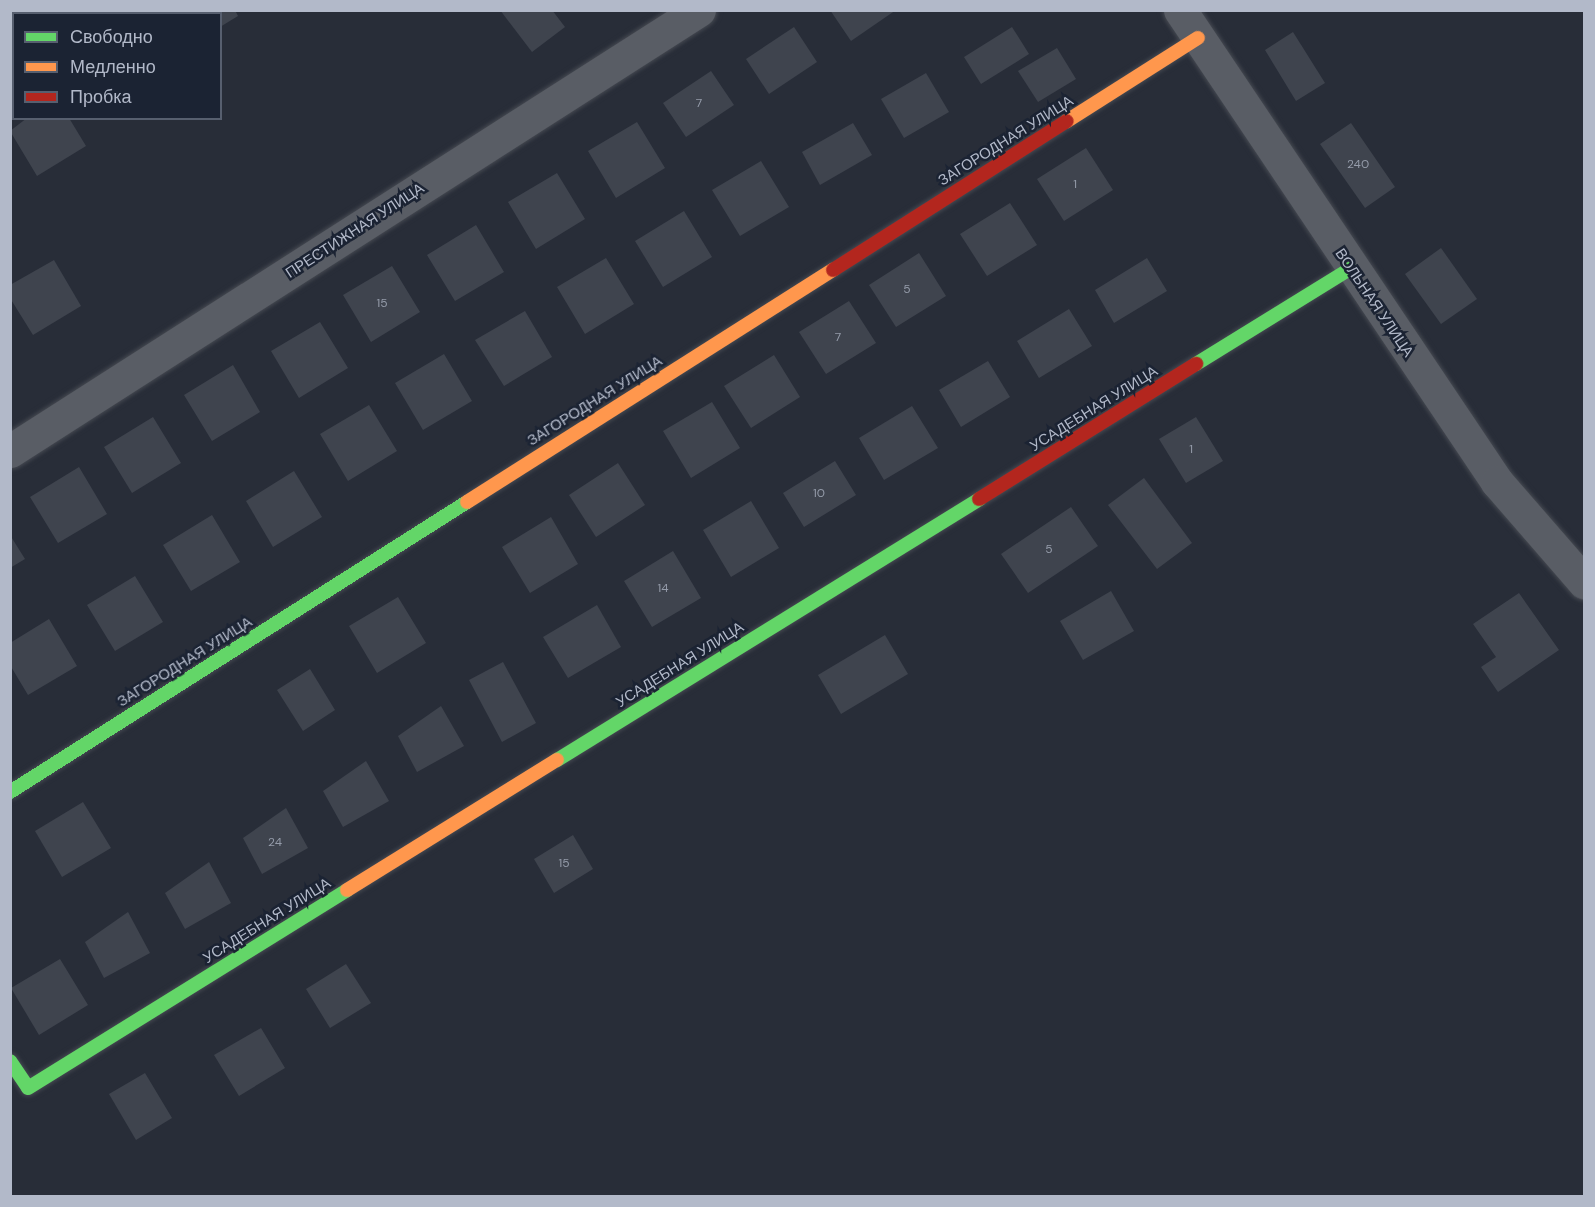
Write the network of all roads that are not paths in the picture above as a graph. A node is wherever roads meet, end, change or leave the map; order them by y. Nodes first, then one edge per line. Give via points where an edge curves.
1 (699, 10) edge
2 (1180, 10) edge
3 (1198, 38) junction
4 (1350, 269) junction
5 (10, 451) edge
6 (1584, 582) edge
7 (10, 792) edge
8 (10, 1061) edge

1 - 5 street, ПРЕСТИЖНАЯ УЛИЦА
2 - 3 street, ВОЛЬНАЯ УЛИЦА
3 - 4 street, ВОЛЬНАЯ УЛИЦА
3 - 7 street, ЗАГОРОДНАЯ УЛИЦА
4 - 6 street, ВОЛЬНАЯ УЛИЦА via 1497,482
4 - 8 street, УСАДЕБНАЯ УЛИЦА via 28,1088

